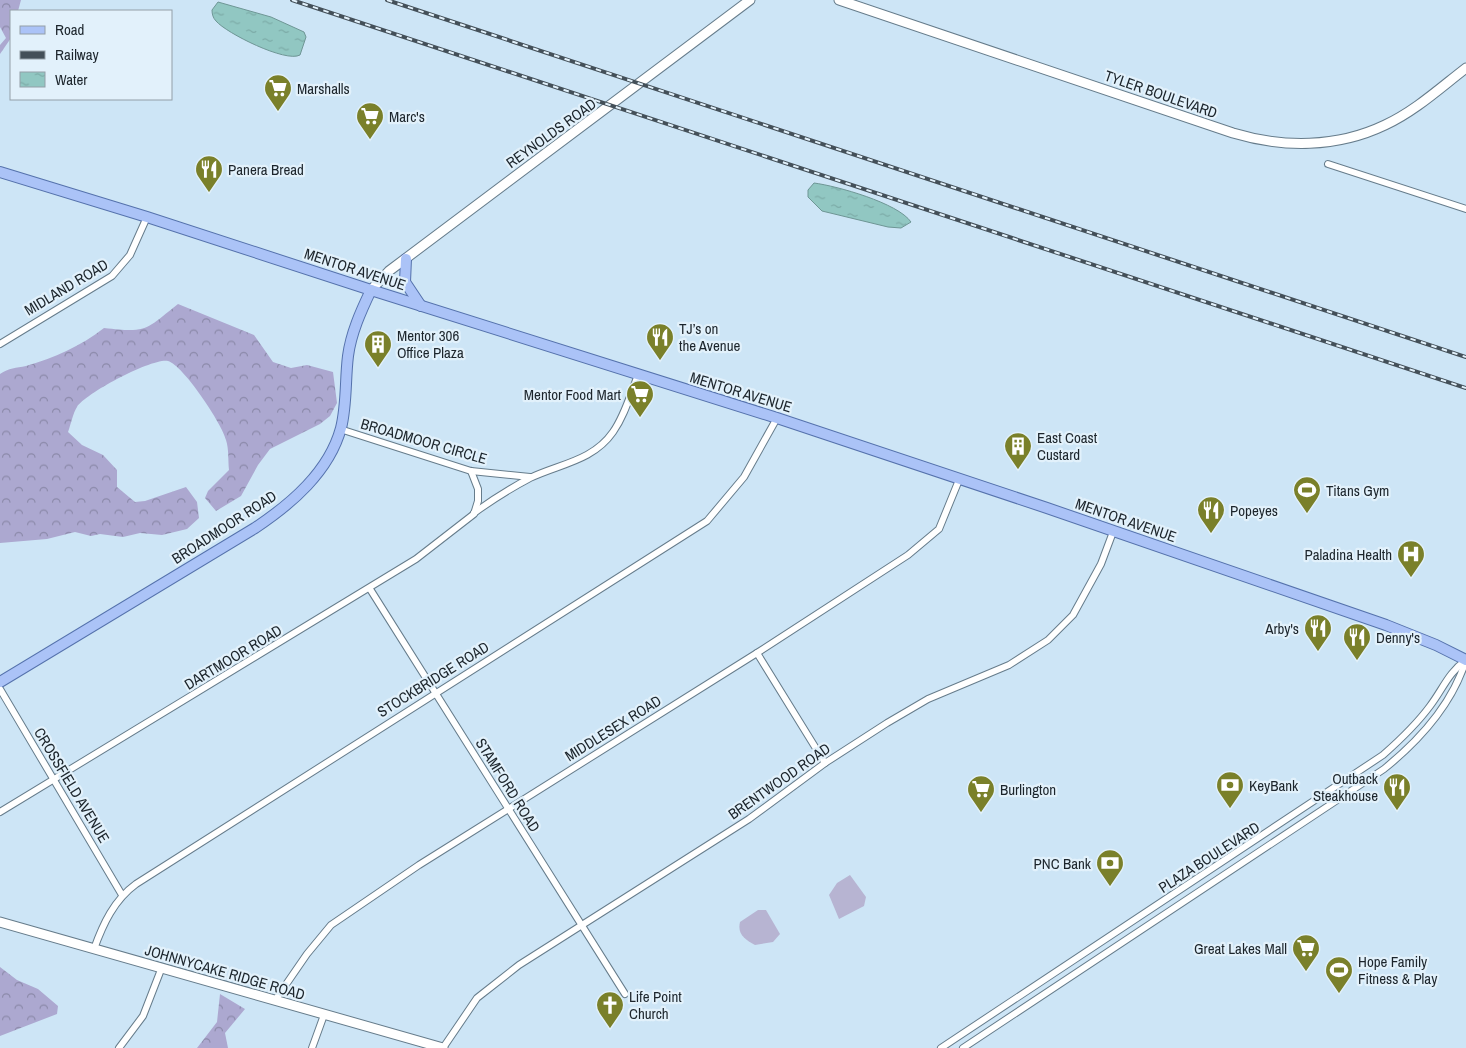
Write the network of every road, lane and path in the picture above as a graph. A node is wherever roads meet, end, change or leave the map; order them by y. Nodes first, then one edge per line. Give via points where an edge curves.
1 (750, 0) edge
2 (839, 0) edge
3 (1466, 68) edge
4 (1328, 164) dead end
5 (0, 172) edge
6 (1466, 209) edge
7 (147, 217) junction
8 (406, 259) junction
9 (371, 290) junction
10 (421, 306) junction
11 (0, 344) edge
12 (638, 375) junction
13 (777, 418) junction
14 (340, 429) junction
15 (471, 471) junction
16 (532, 478) junction
17 (959, 480) junction
18 (474, 514) junction
19 (1113, 532) junction
20 (370, 589) junction
21 (757, 653) junction
22 (1466, 660) edge
23 (0, 682) edge
24 (0, 689) edge
25 (434, 693) junction
26 (825, 763) junction
27 (55, 779) junction
28 (509, 808) junction
29 (0, 812) edge
30 (122, 895) junction
31 (0, 922) edge
32 (581, 925) junction
33 (94, 949) junction
34 (162, 967) junction
35 (625, 994) dead end
36 (276, 999) junction
37 (324, 1015) junction
38 (119, 1048) edge
39 (312, 1048) edge
40 (443, 1048) edge
41 (941, 1048) edge
42 (963, 1048) edge

1 - 8 main road, REYNOLDS ROAD
2 - 3 main road, TYLER BOULEVARD via 1233,133 1288,145 1317,143 1378,128 1410,110
4 - 6 street
5 - 7 main road, MENTOR AVENUE
7 - 9 main road, MENTOR AVENUE
7 - 11 street, MIDLAND ROAD via 130,255 112,276
8 - 9 main road, REYNOLDS ROAD via 382,276
8 - 10 main road via 405,282
9 - 10 main road, MENTOR AVENUE
9 - 14 main road, BROADMOOR ROAD via 350,346
10 - 12 main road, MENTOR AVENUE
12 - 13 main road, MENTOR AVENUE
12 - 16 street, DARTMOOR ROAD via 624,412 604,442 576,462
13 - 17 main road, MENTOR AVENUE
13 - 25 street, STOCKBRIDGE ROAD via 744,477 707,521
14 - 15 street, BROADMOOR CIRCLE
14 - 23 main road, BROADMOOR ROAD via 329,454 311,481 277,514
15 - 16 street, BROADMOOR CIRCLE
15 - 18 street via 478,489
16 - 18 street, DARTMOOR ROAD via 490,501
17 - 19 main road, MENTOR AVENUE
17 - 21 street, MIDDLESEX ROAD via 938,529 908,555
18 - 20 street, DARTMOOR ROAD via 416,559
19 - 22 main road, MENTOR AVENUE via 1386,625 1436,644
19 - 26 street, BRENTWOOD ROAD via 1101,564 1073,615 1048,640 1009,665 928,699
20 - 25 street, STAMFORD ROAD
20 - 27 street, DARTMOOR ROAD
21 - 26 street
21 - 28 street, MIDDLESEX ROAD
22 - 41 street, PLAZA BOULEVARD via 1453,669 1430,707 1410,731 1377,760
22 - 42 street, PLAZA BOULEVARD via 1461,677 1433,721 1384,769
24 - 27 street, CROSSFIELD AVENUE
25 - 28 street, STAMFORD ROAD
25 - 30 street, STOCKBRIDGE ROAD
26 - 32 street, BRENTWOOD ROAD via 749,819
27 - 29 street, DARTMOOR ROAD
27 - 30 street, CROSSFIELD AVENUE
28 - 32 street, STAMFORD ROAD
28 - 36 street, MIDDLESEX ROAD via 331,925
30 - 33 street, STOCKBRIDGE ROAD via 104,923
31 - 33 main road, JOHNNYCAKE RIDGE ROAD
32 - 35 street, STAMFORD ROAD
32 - 40 street, BRENTWOOD ROAD via 519,965 477,998
33 - 34 main road, JOHNNYCAKE RIDGE ROAD
34 - 36 main road, JOHNNYCAKE RIDGE ROAD
34 - 38 street via 143,1016
36 - 37 main road, JOHNNYCAKE RIDGE ROAD
37 - 39 street
37 - 40 main road, JOHNNYCAKE RIDGE ROAD

